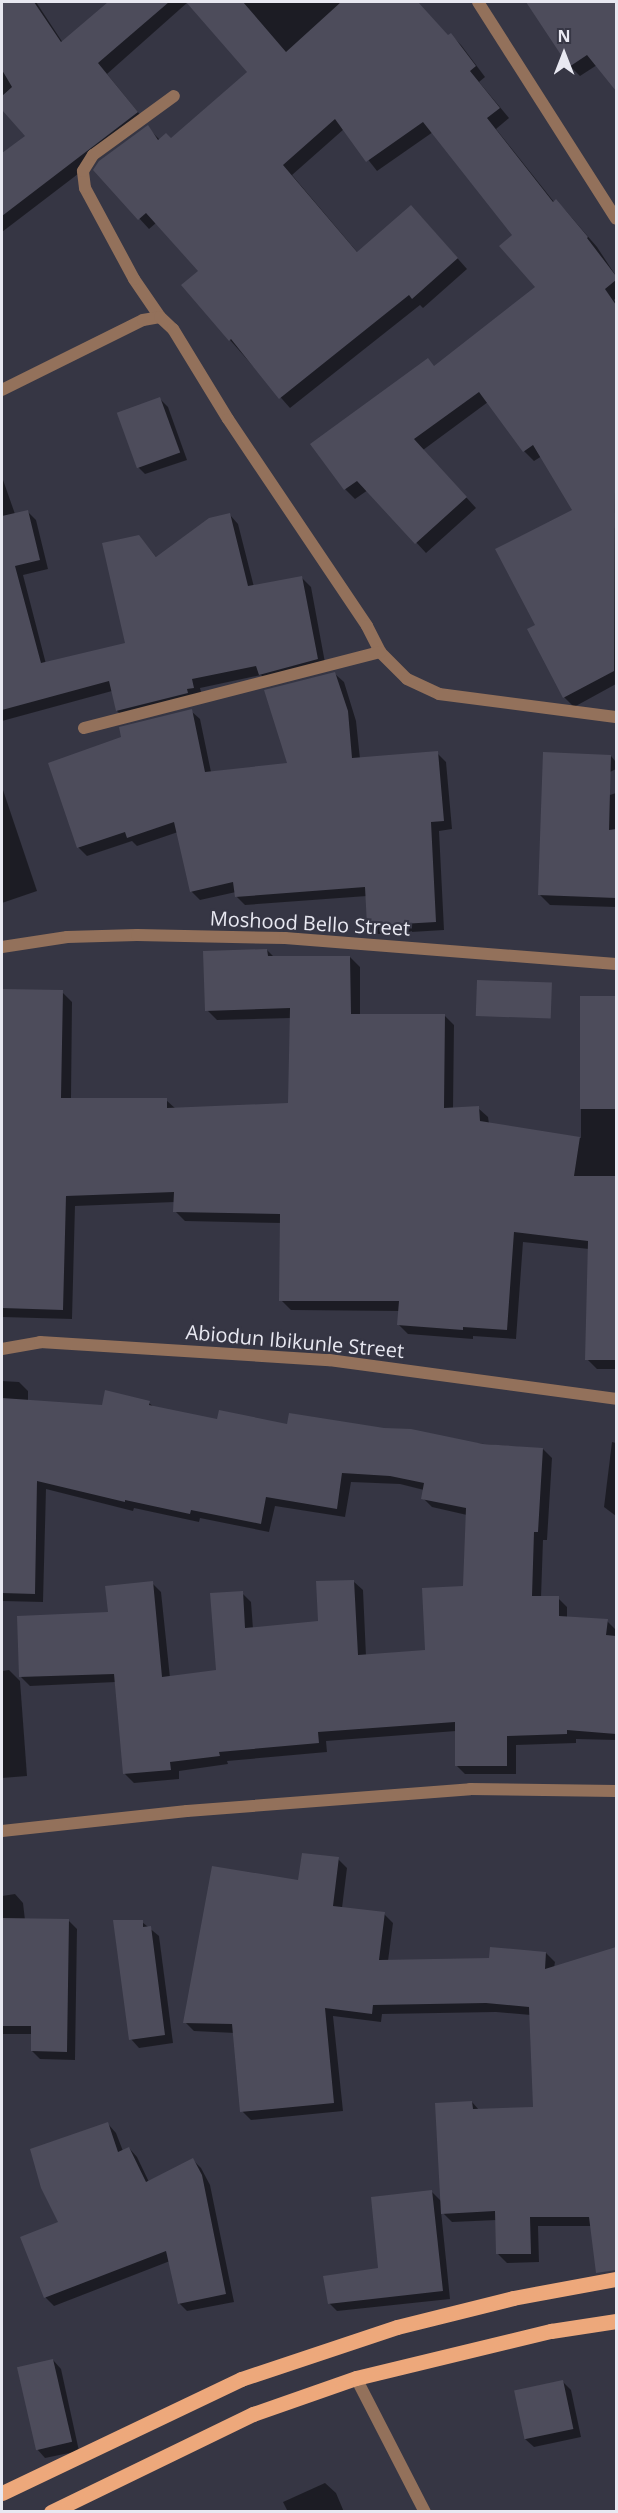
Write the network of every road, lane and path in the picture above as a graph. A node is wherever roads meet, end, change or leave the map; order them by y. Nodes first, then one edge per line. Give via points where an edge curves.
1 (478, 2) edge
2 (174, 96) dead end
3 (616, 219) edge
4 (160, 317) junction
5 (2, 390) edge
6 (380, 652) junction
7 (616, 717) edge
8 (84, 728) dead end
9 (2, 947) edge
10 (616, 964) edge
11 (2, 1349) edge
12 (616, 1399) edge
13 (616, 1791) edge
14 (2, 1831) edge
15 (616, 2279) edge
16 (616, 2320) edge
17 (356, 2378) junction
18 (2, 2493) edge
19 (51, 2511) edge
20 (425, 2511) edge

1 - 3 street
2 - 4 street via 93,155 83,171 85,188 134,279
4 - 5 street via 143,320
4 - 6 street via 173,329 367,626
6 - 7 street via 407,679 439,694
6 - 8 street
9 - 10 street, Moshood Bello Street via 67,937 285,938
11 - 12 street, Abiodun Ibikunle Street via 40,1342 329,1360
13 - 14 street via 470,1789 187,1811
15 - 18 main road via 513,2298 397,2327 241,2379
16 - 17 main road via 551,2331
17 - 19 main road via 254,2414
17 - 20 street

